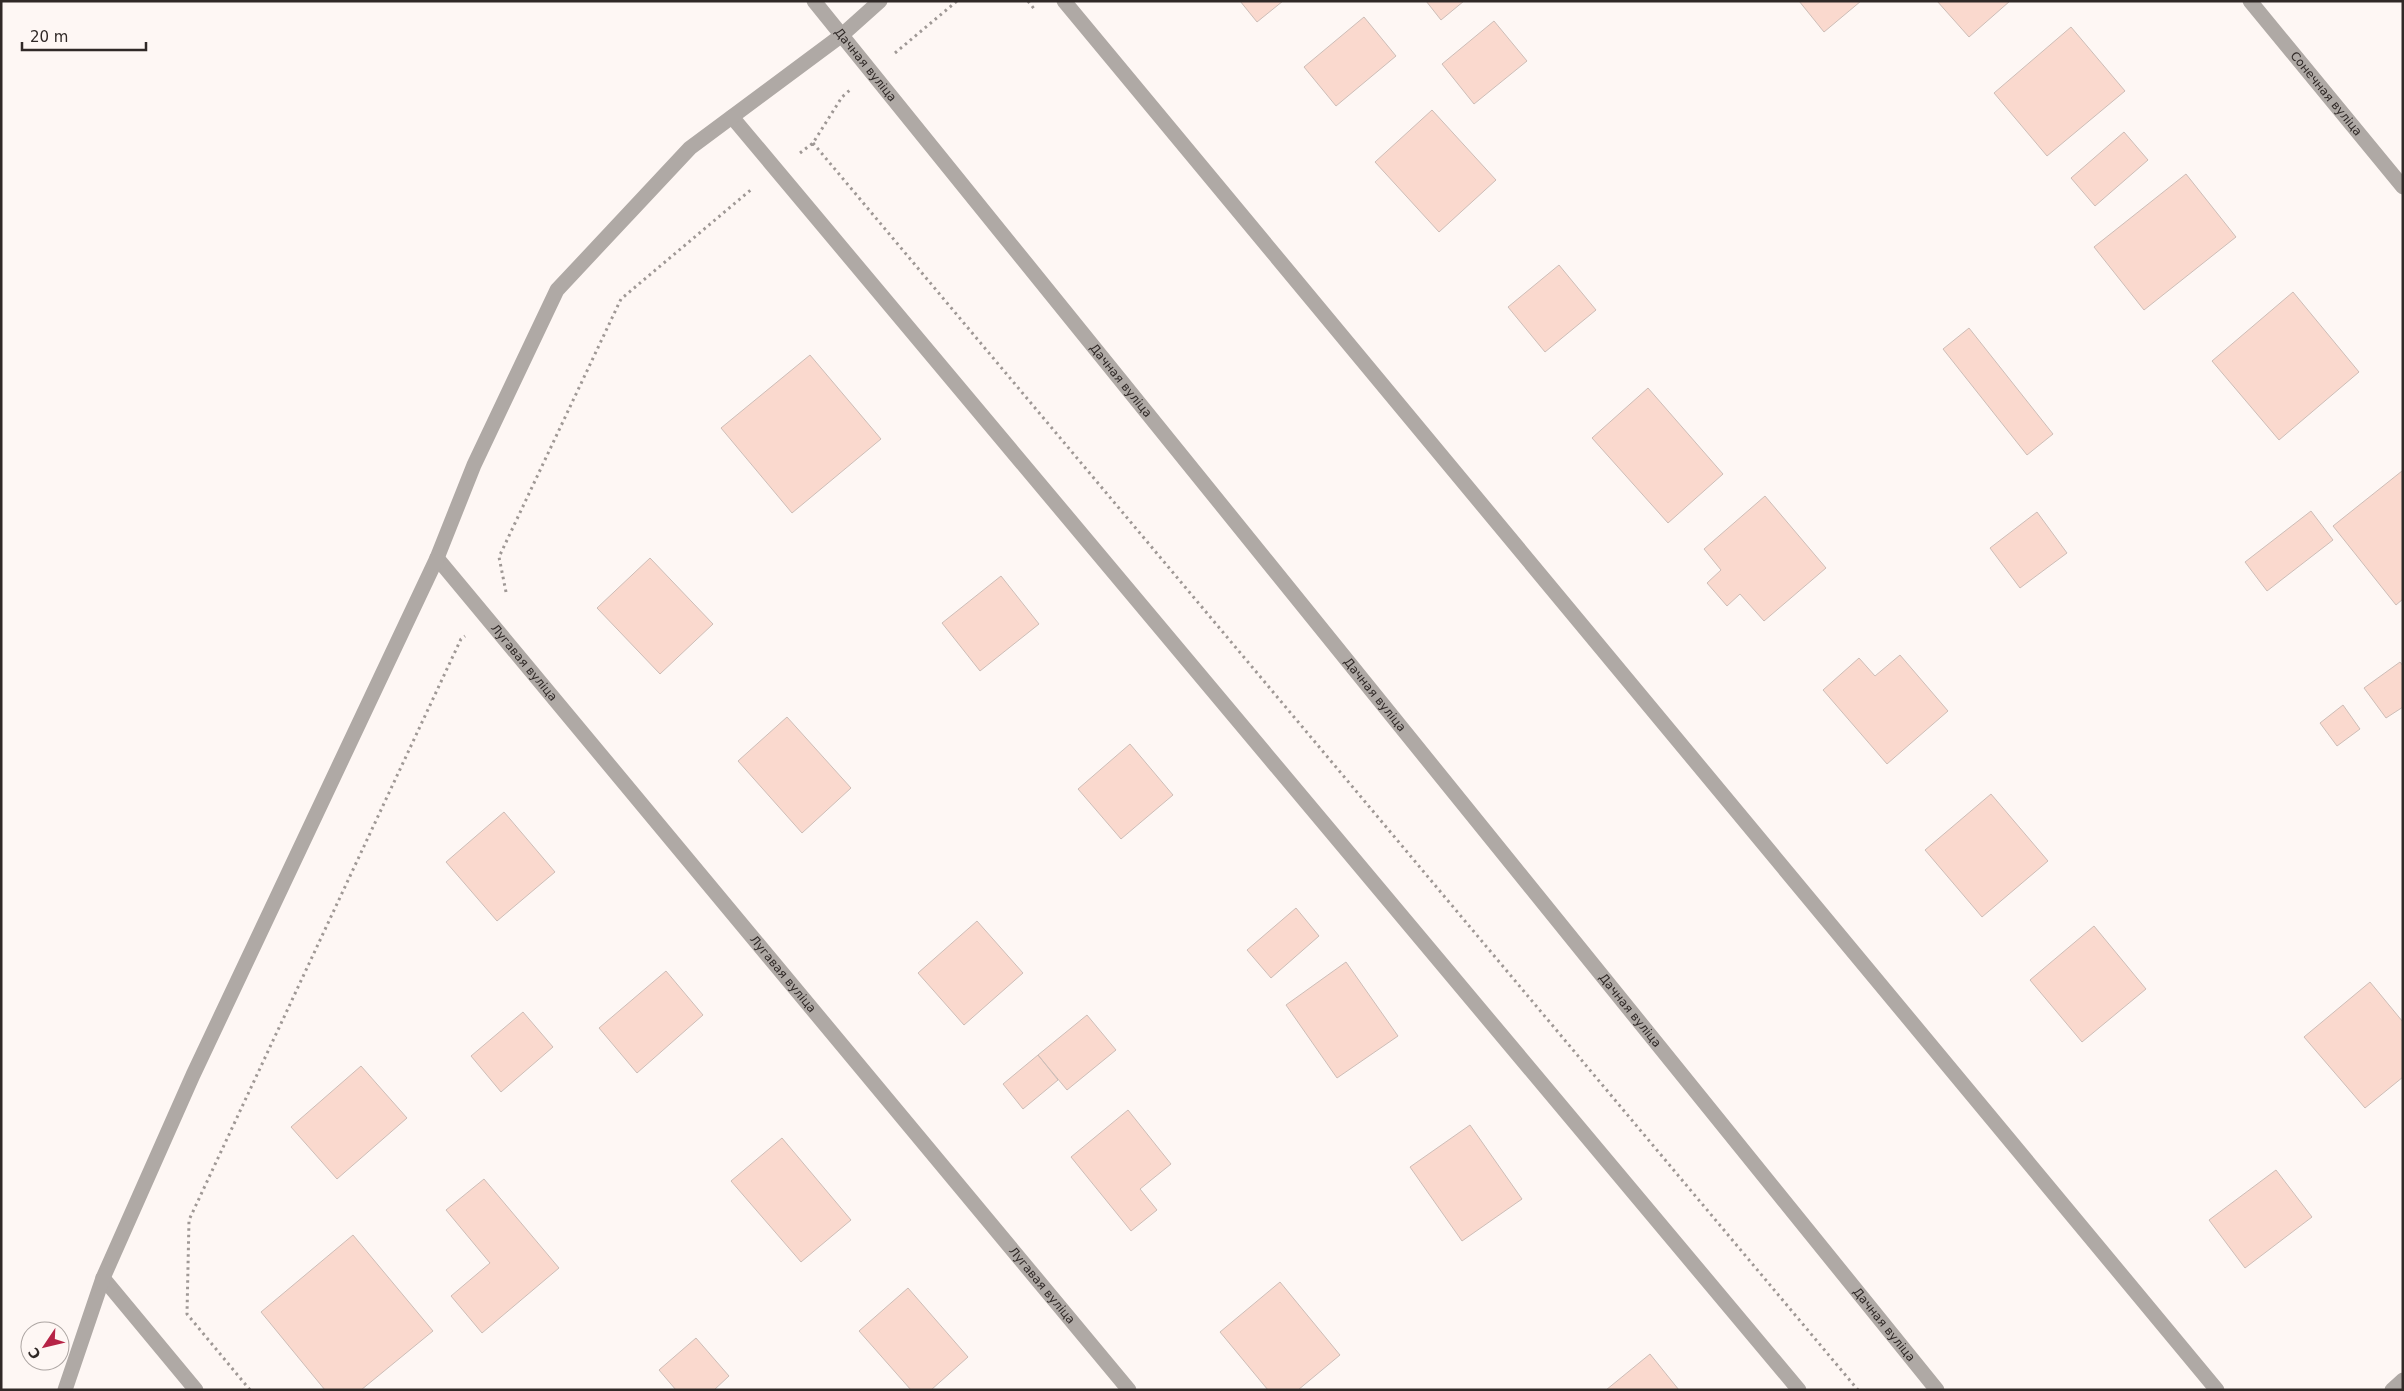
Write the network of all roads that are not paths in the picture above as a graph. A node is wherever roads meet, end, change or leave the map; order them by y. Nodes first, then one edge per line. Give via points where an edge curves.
1 (814, 1) edge
2 (880, 1) edge
3 (1064, 1) edge
4 (2250, 1) edge
5 (842, 35) junction
6 (732, 117) junction
7 (2403, 187) edge
8 (437, 558) junction
9 (103, 1278) junction
10 (2403, 1380) edge
11 (65, 1390) edge
12 (196, 1390) edge
13 (1129, 1390) edge
14 (1799, 1390) edge
15 (1937, 1390) edge
16 (2217, 1390) edge
17 (2392, 1390) edge

1 - 5 street, Дачная вуліца
2 - 5 street
3 - 16 street
4 - 7 street, Сонечная вуліца
5 - 6 street
5 - 15 street, Дачная вуліца
6 - 8 street via 690,148 557,290 474,464
6 - 14 street
8 - 9 street via 193,1075
8 - 13 street, Лугавая вуліца
9 - 11 street
9 - 12 street
10 - 17 street

